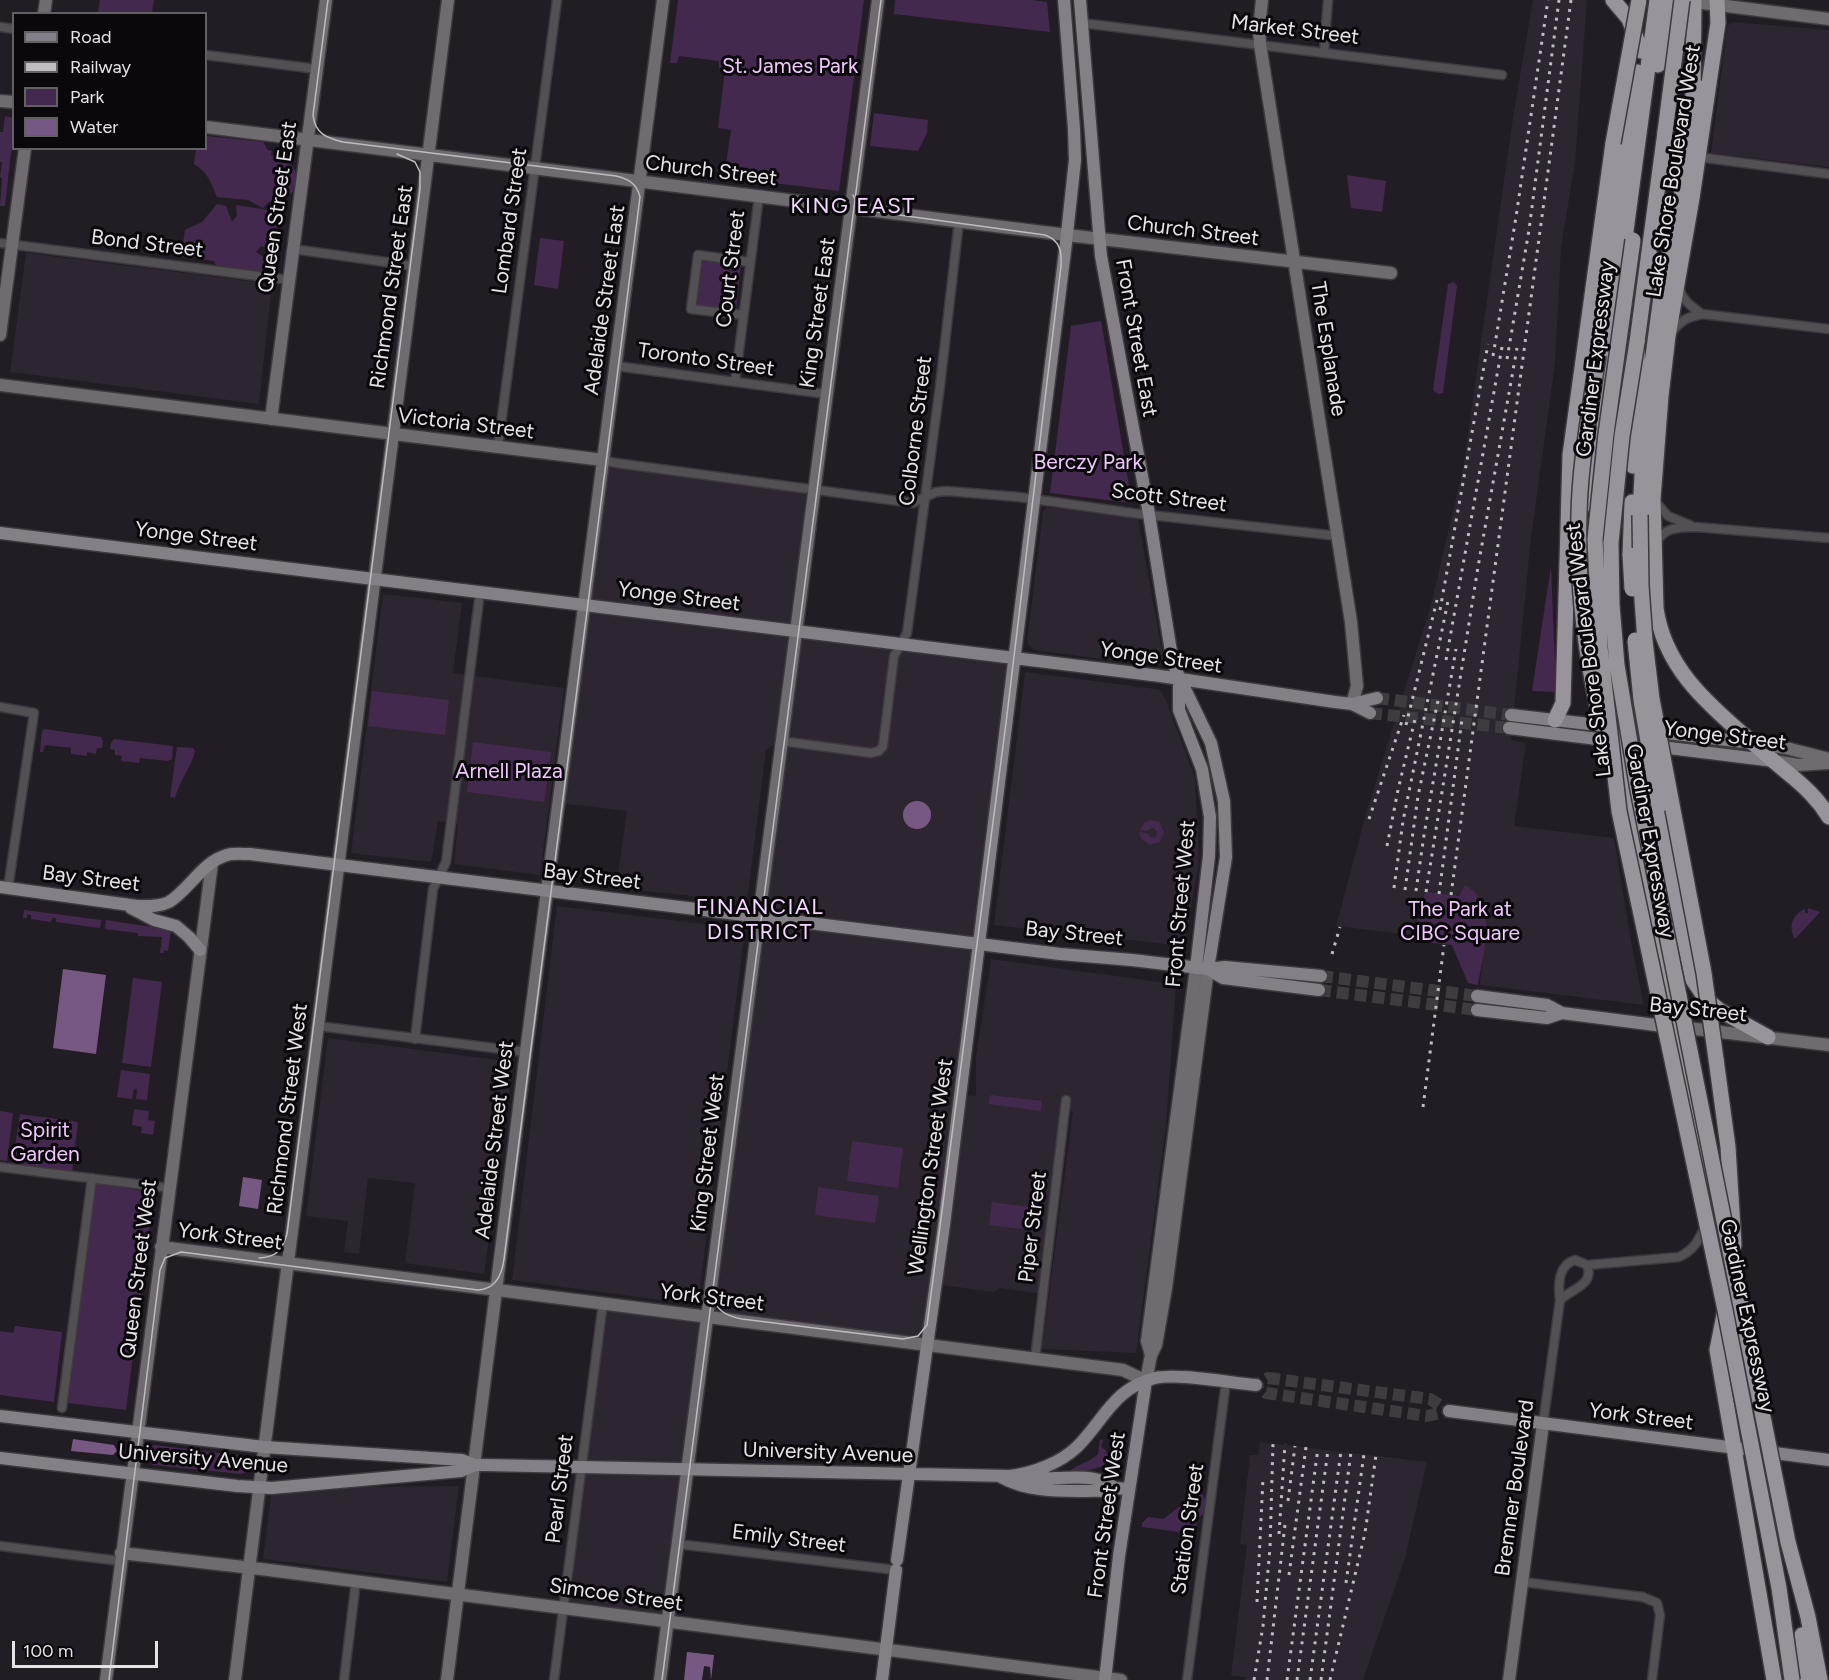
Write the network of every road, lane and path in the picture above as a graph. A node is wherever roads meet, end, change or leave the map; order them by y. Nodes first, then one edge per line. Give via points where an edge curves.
1 (326, 0) edge
2 (448, 0) edge
3 (557, 0) edge
4 (663, 0) edge
5 (878, 0) edge
6 (1064, 0) edge
7 (1080, 0) edge
8 (1262, 0) edge
9 (1328, 0) edge
10 (1613, 0) edge
11 (1639, 0) edge
12 (1656, 0) edge
13 (1668, 0) edge
14 (1686, 1) edge
15 (1717, 2) edge
16 (1829, 19) edge
17 (1082, 23) junction
18 (1260, 44) junction
19 (1641, 51) junction
20 (1324, 52) junction
21 (207, 55) edge
22 (317, 69) junction
23 (1502, 75) dead end
24 (1692, 121) junction
25 (207, 127) edge
26 (307, 140) junction
27 (26, 150) edge
28 (429, 156) junction
29 (1698, 157) junction
30 (535, 168) junction
31 (1829, 174) edge
32 (640, 181) junction
33 (759, 196) junction
34 (851, 208) junction
35 (959, 221) junction
36 (1067, 235) junction
37 (1099, 239) junction
38 (6, 244) edge
39 (293, 249) junction
40 (750, 262) junction
41 (1295, 263) junction
42 (414, 266) junction
43 (1391, 273) dead end
44 (289, 280) junction
45 (1677, 282) junction
46 (1702, 314) junction
47 (744, 315) junction
48 (1587, 327) junction
49 (1829, 329) edge
50 (0, 334) edge
51 (1668, 336) junction
52 (1637, 342) junction
53 (616, 366) junction
54 (735, 382) junction
55 (0, 385) edge
56 (826, 394) junction
57 (270, 419) junction
58 (392, 434) junction
59 (498, 447) junction
60 (603, 460) junction
61 (1593, 476) junction
62 (814, 490) junction
63 (926, 497) junction
64 (1653, 499) junction
65 (1036, 500) junction
66 (1149, 514) junction
67 (1696, 527) junction
68 (0, 533) edge
69 (1338, 536) junction
70 (1829, 538) edge
71 (1654, 548) junction
72 (373, 579) junction
73 (480, 592) junction
74 (584, 605) junction
75 (795, 631) junction
76 (901, 645) junction
77 (1016, 659) junction
78 (1179, 680) junction
79 (1377, 698) tunnel mouth
80 (1352, 704) junction
81 (0, 707) edge
82 (1370, 713) tunnel mouth
83 (1556, 720) junction
84 (1616, 726) junction
85 (781, 741) junction
86 (1618, 742) junction
87 (1754, 743) junction
88 (1213, 749) junction
89 (1197, 754) junction
90 (1774, 761) junction
91 (1829, 761) edge
92 (1619, 811) junction
93 (1829, 817) edge
94 (1209, 856) junction
95 (1226, 857) junction
96 (212, 863) junction
97 (338, 864) junction
98 (439, 877) junction
99 (4, 887) edge
100 (547, 891) junction
101 (125, 904) junction
102 (758, 918) junction
103 (980, 944) junction
104 (200, 950) junction
105 (1202, 969) junction
106 (1321, 976) tunnel mouth
107 (1319, 990) tunnel mouth
108 (1478, 996) tunnel mouth
109 (1477, 1010) tunnel mouth
110 (1562, 1013) junction
111 (318, 1026) junction
112 (1675, 1027) junction
113 (1768, 1037) junction
114 (414, 1039) junction
115 (1829, 1045) edge
116 (526, 1052) junction
117 (1066, 1100) dead end
118 (0, 1167) edge
119 (92, 1178) junction
120 (169, 1188) junction
121 (1712, 1209) junction
122 (161, 1247) junction
123 (288, 1264) junction
124 (1587, 1265) junction
125 (496, 1290) junction
126 (1732, 1291) junction
127 (1560, 1300) junction
128 (603, 1303) junction
129 (707, 1317) junction
130 (927, 1345) junction
131 (1035, 1359) junction
132 (1146, 1381) junction
133 (1226, 1382) junction
134 (1256, 1385) tunnel mouth
135 (62, 1408) dead end
136 (1449, 1411) dead end
137 (0, 1416) edge
138 (1544, 1424) junction
139 (137, 1432) junction
140 (264, 1447) junction
141 (1733, 1447) junction
142 (1759, 1452) junction
143 (0, 1458) edge
144 (1829, 1460) edge
145 (475, 1465) junction
146 (581, 1468) junction
147 (687, 1469) junction
148 (132, 1473) junction
149 (1023, 1474) junction
150 (910, 1475) junction
151 (1001, 1476) junction
152 (259, 1487) junction
153 (1115, 1488) junction
154 (1129, 1489) junction
155 (1788, 1542) junction
156 (678, 1544) junction
157 (0, 1546) edge
158 (121, 1557) junction
159 (896, 1565) junction
160 (249, 1568) junction
161 (356, 1581) junction
162 (1522, 1582) junction
163 (458, 1595) junction
164 (563, 1608) junction
165 (667, 1622) junction
166 (886, 1650) junction
167 (1105, 1679) edge
168 (106, 1680) edge
169 (235, 1680) edge
170 (344, 1680) edge
171 (447, 1680) edge
172 (554, 1680) edge
173 (660, 1680) edge
174 (882, 1680) edge
175 (1120, 1680) edge
176 (1187, 1680) edge
177 (1509, 1680) edge
178 (1652, 1680) edge
179 (1774, 1680) edge
180 (1791, 1680) edge
181 (1808, 1680) edge
182 (1820, 1680) edge

1 - 22 main road, Queen Street East
2 - 28 main road, Richmond Street East
3 - 30 street, Lombard Street
4 - 32 main road, Adelaide Street East
5 - 34 main road, King Street East
6 - 36 main road via 1075,160
7 - 17 main road, Front Street East
8 - 18 main road, The Esplanade
9 - 20 street
10 - 19 highway via 1629,19
11 - 48 highway, bridge via 1613,143
12 - 19 highway
12 - 61 highway, Lake Shore Boulevard West
13 - 92 highway, Gardiner Expressway, bridge via 1595,539 1600,647
14 - 15 main road
14 - 24 highway via 1695,77
14 - 52 highway, Gardiner Expressway, bridge
15 - 16 main road
15 - 24 highway via 1709,22
15 - 29 highway, Lake Shore Boulevard West via 1718,23
17 - 18 street, Market Street
17 - 37 main road, Front Street East
18 - 20 street, Market Street
18 - 41 main road, The Esplanade
19 - 92 highway, bridge via 1628,122 1579,512 1584,630
20 - 23 street, Market Street
21 - 22 street
22 - 26 main road, Queen Street East
24 - 126 highway, bridge via 1651,371 1640,515 1641,586 1652,699 1704,973 1728,1147
25 - 26 main road, Church Street
26 - 28 main road, Church Street
26 - 39 main road, Queen Street East
27 - 38 main road
28 - 30 main road, Church Street
28 - 42 main road, Richmond Street East
29 - 31 street
29 - 45 highway, Lake Shore Boulevard West
30 - 32 main road, Church Street
30 - 59 street, Lombard Street
32 - 33 main road, Church Street
32 - 53 main road, Adelaide Street East
33 - 34 main road, Church Street
33 - 40 street, Court Street
34 - 35 main road, Church Street
34 - 56 main road, King Street East
35 - 36 main road, Church Street
35 - 63 street, Colborne Street
36 - 37 main road, Church Street
36 - 65 main road, Wellington Street West
37 - 41 main road, Church Street
37 - 66 main road, Front Street East
38 - 44 street, Bond Street
38 - 50 main road
39 - 42 street
39 - 44 main road, Queen Street East
40 - 47 street, Court Street
40 - 47 street via 698,255 691,309
41 - 43 main road, Church Street
41 - 69 main road, The Esplanade
42 - 58 main road, Richmond Street East
44 - 57 main road, Queen Street East
45 - 46 street via 1681,295
45 - 51 highway, Lake Shore Boulevard West
46 - 49 street
46 - 51 street via 1679,323
47 - 54 street, Court Street
48 - 61 highway
48 - 83 highway via 1570,455 1563,703
51 - 64 highway, Lake Shore Boulevard West
52 - 113 highway, bridge via 1630,555 1634,629 1649,753 1689,972 1712,1005
52 - 126 highway, Gardiner Expressway, bridge via 1611,543 1617,666
53 - 54 street, Toronto Street
53 - 60 main road, Adelaide Street East
54 - 56 street, Toronto Street
55 - 57 main road, Victoria Street
56 - 62 main road, King Street East
57 - 58 main road, Victoria Street
58 - 59 main road, Victoria Street
58 - 72 main road, Richmond Street East
59 - 60 main road, Victoria Street
60 - 62 street, Victoria Street
60 - 74 main road, Adelaide Street East
61 - 84 highway, Lake Shore Boulevard West via 1595,541
62 - 63 street, Victoria Street via 913,503
62 - 75 main road, King Street East
63 - 65 street, Scott Street via 947,491
63 - 76 street, Colborne Street via 907,633
64 - 67 street via 1668,516
64 - 71 highway, Lake Shore Boulevard West
65 - 66 street, Scott Street
65 - 77 main road, Wellington Street West
66 - 69 street, Scott Street
66 - 78 main road, Front Street East via 1173,664
67 - 70 street
67 - 71 street via 1665,531
68 - 72 main road, Yonge Street
69 - 80 main road, The Esplanade via 1357,686
71 - 87 highway, Lake Shore Boulevard West via 1658,624 1677,667 1702,698
72 - 73 main road, Yonge Street
72 - 97 main road, Richmond Street West
73 - 74 main road, Yonge Street
73 - 98 street via 446,865
74 - 75 main road, Yonge Street
74 - 100 main road, Adelaide Street West
75 - 76 main road, Yonge Street
75 - 85 main road, King Street West
76 - 77 main road, Yonge Street
76 - 85 street, Colborne Street via 894,656 883,742 877,752
77 - 78 main road, Yonge Street
77 - 103 main road, Wellington Street West
78 - 80 main road, Yonge Street
78 - 88 main road, Front Street West
78 - 89 main road, Front Street West via 1179,710
79 - 80 main road, Yonge Street
80 - 82 main road, Yonge Street
81 - 99 street via 33,713
83 - 84 main road, Yonge Street
83 - 86 main road, Yonge Street via 1510,722
84 - 86 highway, Lake Shore Boulevard West
84 - 87 main road, Yonge Street
85 - 102 main road, King Street West
86 - 90 main road, Yonge Street
86 - 112 highway, Lake Shore Boulevard West
87 - 90 highway, Lake Shore Boulevard West
87 - 91 main road, Yonge Street
88 - 89 main road
88 - 95 main road, Front Street West via 1224,801
89 - 94 main road, Front Street West via 1208,801
90 - 91 main road, Yonge Street via 1798,765
90 - 93 highway, Lake Shore Boulevard West via 1806,786
92 - 180 highway, Gardiner Expressway, bridge via 1727,1322 1779,1588
94 - 95 main road
94 - 105 main road, Front Street West
95 - 105 main road, Front Street West
96 - 97 main road, Bay Street via 227,855 250,854
96 - 101 main road, Bay Street via 168,902 147,906
96 - 104 main road, Queen Street West
97 - 98 main road, Bay Street
97 - 111 main road, Richmond Street West
98 - 100 main road, Bay Street
98 - 114 street via 433,889
99 - 101 main road, Bay Street
100 - 102 main road, Bay Street
100 - 116 main road, Adelaide Street West
101 - 104 main road via 154,920 176,926
102 - 103 main road, Bay Street
102 - 129 main road, King Street West
103 - 105 main road, Bay Street
103 - 130 main road, Wellington Street West
104 - 120 main road, Queen Street West
105 - 106 main road, Bay Street via 1225,967
105 - 107 main road, Bay Street via 1223,978
105 - 132 main road, Front Street West via 1160,1287 1147,1341 1151,1355
108 - 110 main road, Bay Street via 1547,1005
109 - 110 main road, Bay Street via 1547,1018
110 - 112 main road, Bay Street
111 - 114 street
111 - 123 main road, Richmond Street West
112 - 113 main road, Bay Street
112 - 121 highway, Lake Shore Boulevard West
113 - 115 main road, Bay Street
114 - 116 street
116 - 125 main road, Adelaide Street West
117 - 131 street, Piper Street
118 - 119 street
119 - 120 street
119 - 135 street
120 - 122 main road, Queen Street West
121 - 124 street, Bremner Boulevard via 1696,1244 1682,1256
121 - 126 highway, Lake Shore Boulevard West
122 - 123 main road, York Street
122 - 139 main road, Queen Street West
123 - 125 main road, York Street
123 - 140 main road, Richmond Street West
124 - 127 street via 1586,1282
124 - 127 street, Bremner Boulevard via 1575,1260 1565,1266 1558,1291
125 - 128 main road, York Street
125 - 145 main road, Adelaide Street West
126 - 141 highway via 1717,1350
126 - 142 highway, Lake Shore Boulevard West
126 - 155 highway, Gardiner Expressway, bridge
127 - 138 street, Bremner Boulevard
128 - 129 main road, York Street
128 - 146 street, Pearl Street
129 - 130 main road, York Street
129 - 147 main road, King Street West
130 - 131 main road, York Street
130 - 150 main road, Wellington Street West
131 - 132 main road, York Street via 1123,1370
132 - 133 main road via 1167,1376
132 - 149 main road, University Avenue via 1113,1402 1071,1452
132 - 154 main road, Front Street West
133 - 134 main road
133 - 176 street, Station Street
136 - 138 main road, York Street
137 - 139 main road, University Avenue
138 - 141 main road, York Street
138 - 162 main road, Bremner Boulevard
139 - 140 main road, University Avenue
139 - 148 main road, Queen Street West
140 - 145 main road, University Avenue via 462,1460
140 - 152 main road, Richmond Street West
141 - 142 main road, York Street
141 - 179 highway
142 - 144 main road, York Street
142 - 180 highway, Lake Shore Boulevard West via 1785,1595
143 - 148 main road, University Avenue
145 - 146 main road, University Avenue
145 - 152 main road, University Avenue via 461,1471
145 - 163 main road, Adelaide Street West
146 - 147 main road, University Avenue
146 - 164 street, Pearl Street
147 - 150 main road, University Avenue
147 - 156 main road, King Street West
148 - 152 main road, University Avenue
148 - 158 main road, Queen Street West
149 - 151 main road, University Avenue
149 - 153 main road via 1101,1479
150 - 151 main road, University Avenue
150 - 159 main road, Wellington Street West
151 - 153 main road via 1017,1485 1038,1489
152 - 160 main road, Richmond Street West
153 - 154 main road
154 - 167 main road, Front Street West
155 - 181 highway, Gardiner Expressway
155 - 182 highway
156 - 159 street, Emily Street
156 - 165 main road, King Street West
157 - 158 street, Simcoe Street
158 - 160 main road, Simcoe Street
158 - 168 main road, Queen Street West
159 - 166 main road, Wellington Street West
160 - 161 main road, Simcoe Street
160 - 169 main road, Richmond Street West
161 - 163 main road, Simcoe Street
161 - 170 street
162 - 177 main road, Bremner Boulevard
162 - 178 street via 1643,1597 1657,1603 1660,1615
163 - 164 main road, Simcoe Street
163 - 171 main road, Adelaide Street West
164 - 165 main road, Simcoe Street
164 - 172 street, Pearl Street
165 - 166 main road, Simcoe Street
165 - 173 main road, King Street West
166 - 167 main road, Simcoe Street
166 - 174 main road, Wellington Street West
167 - 175 main road, Simcoe Street

